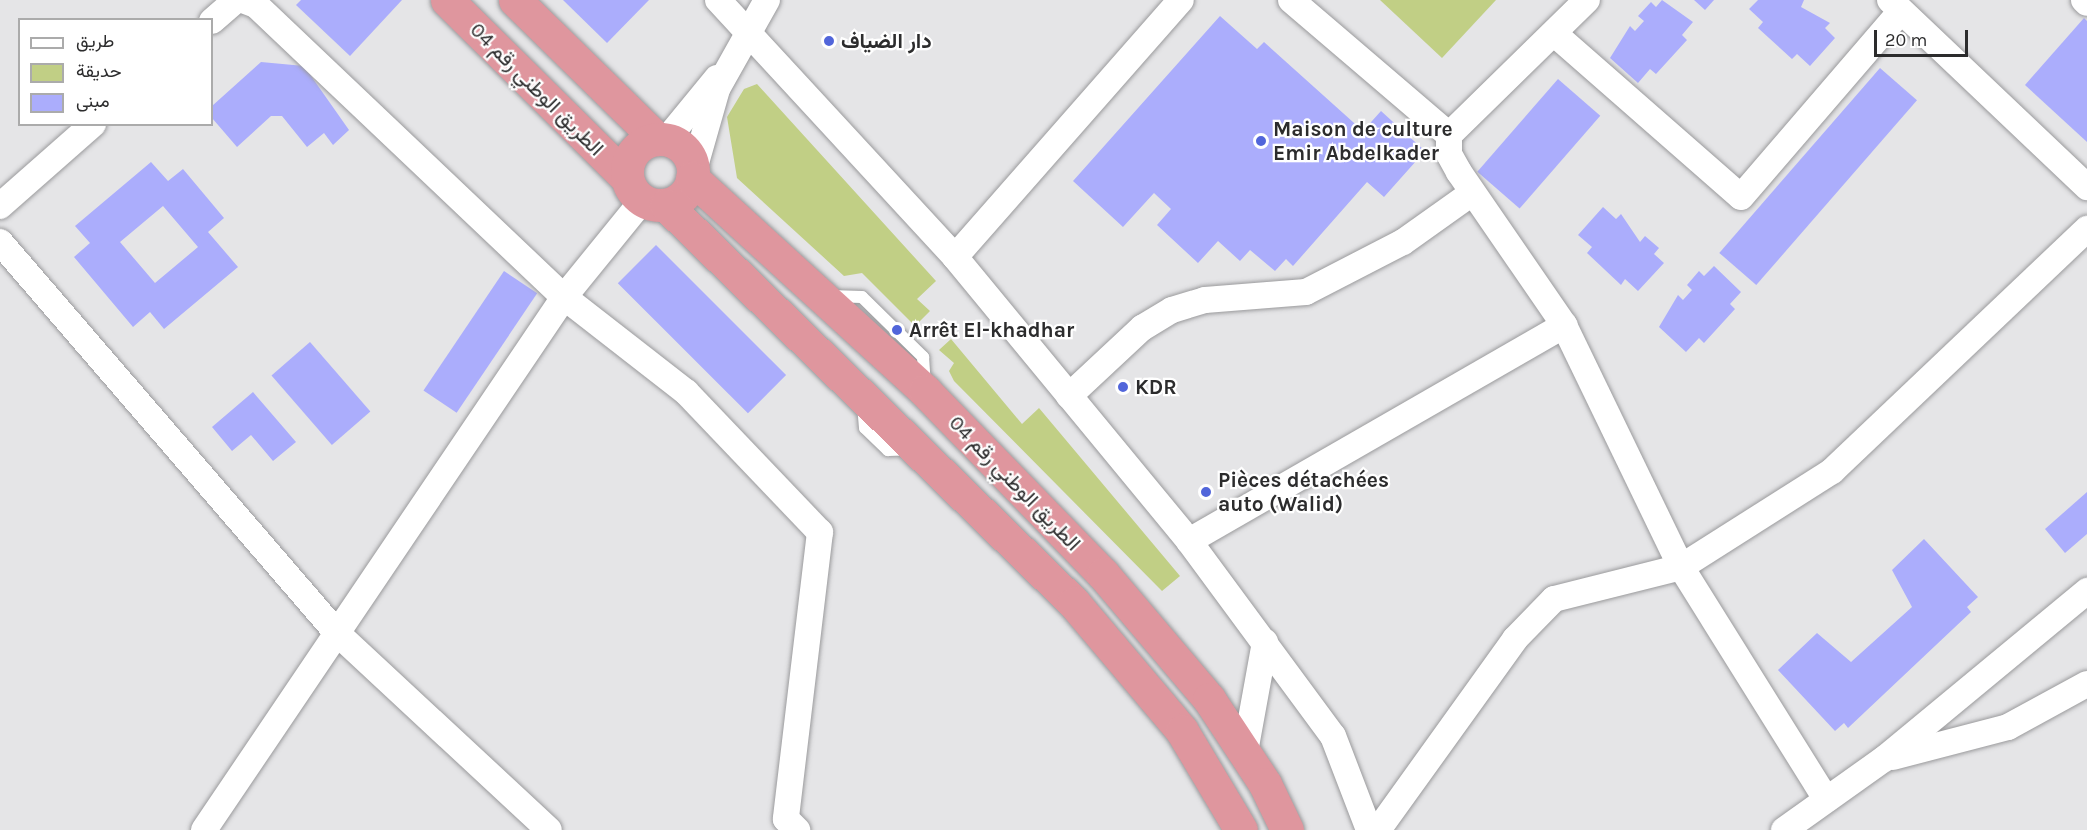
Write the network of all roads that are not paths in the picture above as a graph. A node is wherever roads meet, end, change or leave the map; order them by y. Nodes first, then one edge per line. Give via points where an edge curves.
1 (236, 0) edge
2 (243, 0) edge
3 (447, 0) edge
4 (515, 0) edge
5 (718, 0) edge
6 (767, 0) edge
7 (1181, 0) edge
8 (1291, 0) edge
9 (1587, 0) edge
10 (2084, 0) edge
11 (2087, 3) edge
12 (1895, 5) edge
13 (213, 20) edge
14 (748, 28) junction
15 (1557, 36) junction
16 (728, 67) junction
17 (91, 126) edge
18 (1449, 135) junction
19 (662, 139) junction
20 (693, 174) junction
21 (2087, 187) edge
22 (1472, 193) junction
23 (645, 195) junction
24 (0, 206) edge
25 (2087, 229) edge
26 (0, 242) edge
27 (955, 257) junction
28 (564, 297) junction
29 (1564, 325) junction
30 (1069, 396) junction
31 (1189, 542) junction
32 (1681, 567) junction
33 (2087, 591) edge
34 (337, 633) junction
35 (1265, 642) junction
36 (2087, 684) edge
37 (1245, 752) junction
38 (1884, 759) junction
39 (1826, 800) junction
40 (204, 830) edge
41 (549, 830) edge
42 (797, 830) edge
43 (1241, 830) edge
44 (1287, 830) edge
45 (1369, 830) edge
46 (1378, 830) edge
47 (1784, 830) edge

1 - 13 street
2 - 28 street via 256,5
3 - 23 highway, الطريق الوطني رقم 04
4 - 19 highway
5 - 14 street
6 - 14 street
7 - 27 street
8 - 18 street
9 - 15 street
10 - 11 street
12 - 15 street via 1741,197
12 - 21 street
14 - 16 street
14 - 27 street
15 - 18 street
16 - 19 street
16 - 20 street
17 - 24 street
18 - 22 street via 1449,154
19 - 20 highway via 686,149
19 - 23 highway via 633,152
20 - 23 highway via 679,201
20 - 37 highway, الطريق الوطني رقم 04 via 925,391 1104,574 1209,699
22 - 29 street
22 - 30 street via 1403,242 1306,292 1205,300 1172,310 1142,328
23 - 28 street
23 - 43 highway, الطريق الوطني رقم 04 via 920,447 1074,603 1144,684 1213,776
25 - 32 street via 1832,471
26 - 34 street
27 - 30 street
28 - 34 street
28 - 42 street via 686,392 820,532 786,819
29 - 31 street
29 - 32 street
30 - 31 street
31 - 35 street
32 - 39 street
32 - 46 street via 1554,599 1515,639
33 - 38 street
34 - 40 street
34 - 41 street
35 - 37 street
35 - 45 street via 1332,736
36 - 38 street via 2008,727
37 - 44 highway, الطريق الوطني رقم 04
38 - 39 street
39 - 47 street

